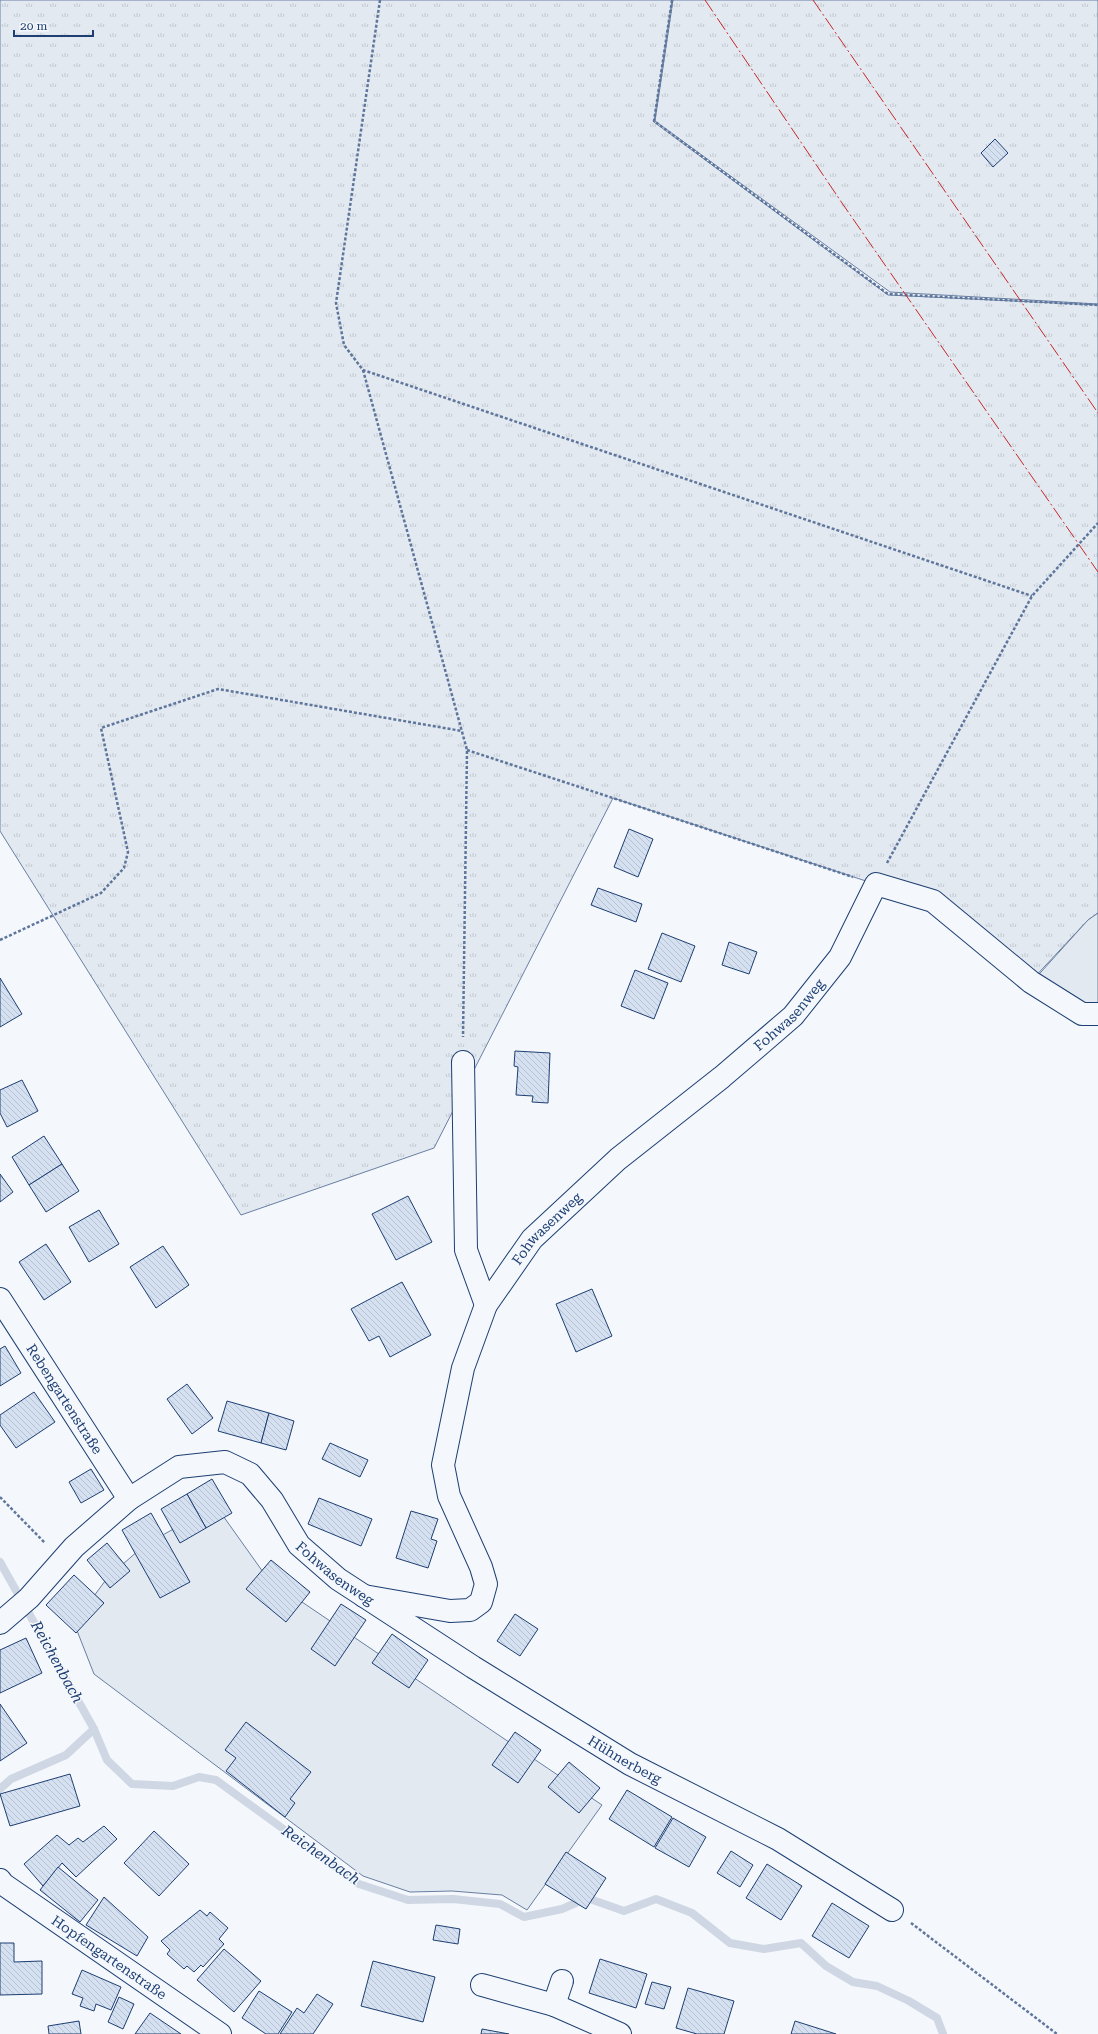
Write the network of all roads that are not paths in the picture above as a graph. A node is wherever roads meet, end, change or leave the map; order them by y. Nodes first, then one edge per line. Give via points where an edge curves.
1 (1098, 1014) edge
2 (463, 1062) road end
3 (0, 1299) edge
4 (486, 1305) junction
5 (129, 1499) junction
6 (364, 1596) junction
7 (6, 1619) edge
8 (0, 1880) edge
9 (892, 1910) road end
10 (562, 1981) dead end
11 (482, 1985) dead end
12 (554, 2005) junction
13 (220, 2034) edge
14 (620, 2034) edge

1 - 4 street, Fohwasenweg via 1082,1014 1031,982 933,901 876,884 840,957 793,1016 722,1077 618,1159 532,1239
2 - 4 street via 466,1250
3 - 5 street, Rebengartenstraße
4 - 6 street, Fohwasenweg via 463,1368 443,1465 449,1496 486,1584 481,1602 470,1610 450,1610
5 - 6 street, Fohwasenweg via 179,1467 225,1462 250,1474 272,1500 299,1545 338,1579
5 - 7 street, Fohwasenweg via 74,1547 29,1598
6 - 9 street, Hühnerberg via 472,1667 630,1764 778,1839
8 - 13 street, Hopfengartenstraße
10 - 12 street
11 - 12 street
12 - 14 street

